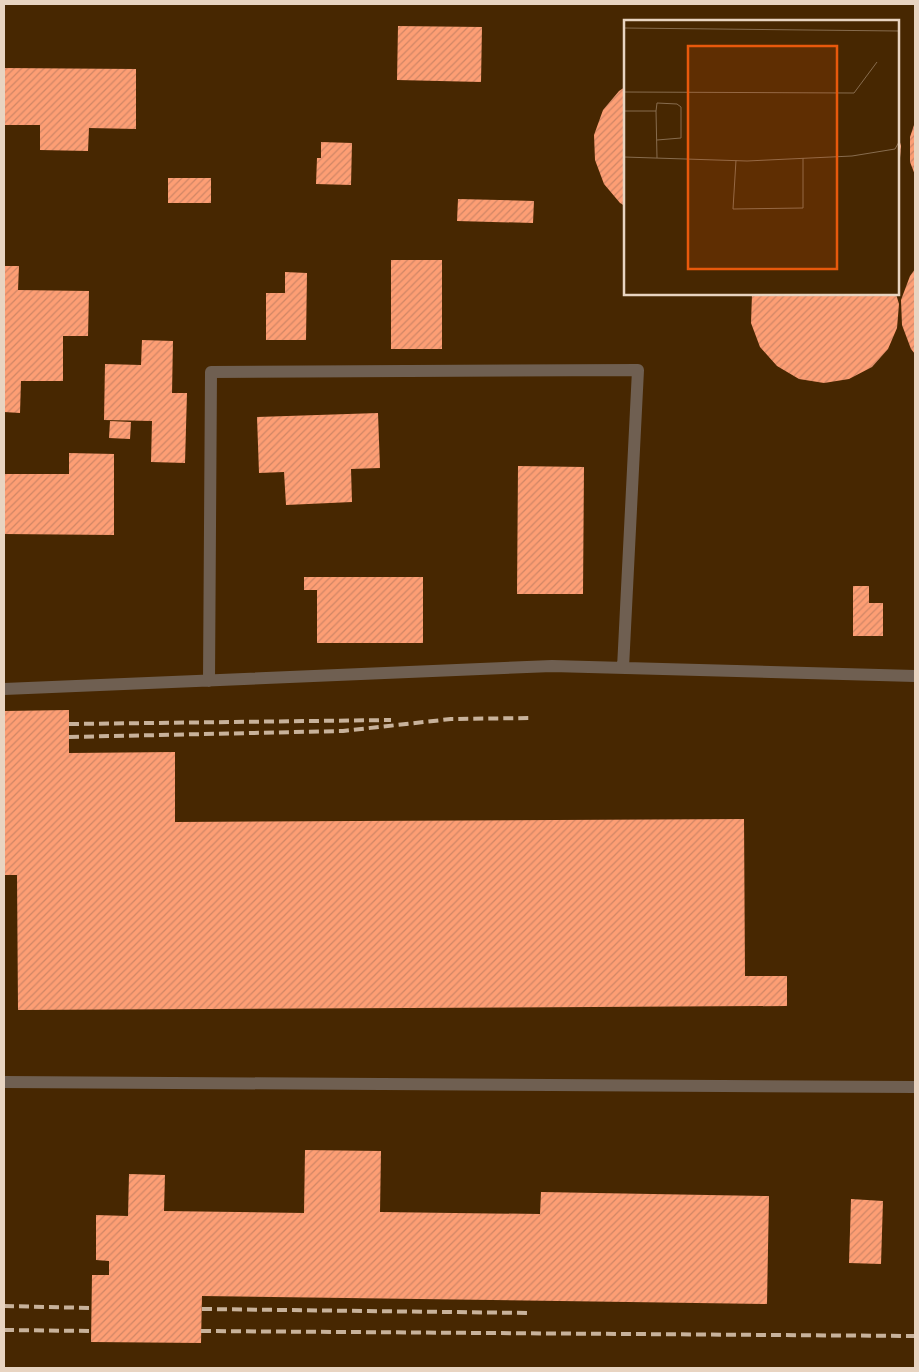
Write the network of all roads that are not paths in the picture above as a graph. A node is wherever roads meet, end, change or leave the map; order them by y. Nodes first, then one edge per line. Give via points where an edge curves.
1 (623, 668) junction
2 (915, 676) edge
3 (210, 680) junction
4 (4, 690) edge
5 (4, 1082) edge
6 (915, 1086) edge

1 - 2 lane
1 - 3 lane via 552,666
1 - 3 lane via 638,370 211,372
3 - 4 lane
5 - 6 lane

